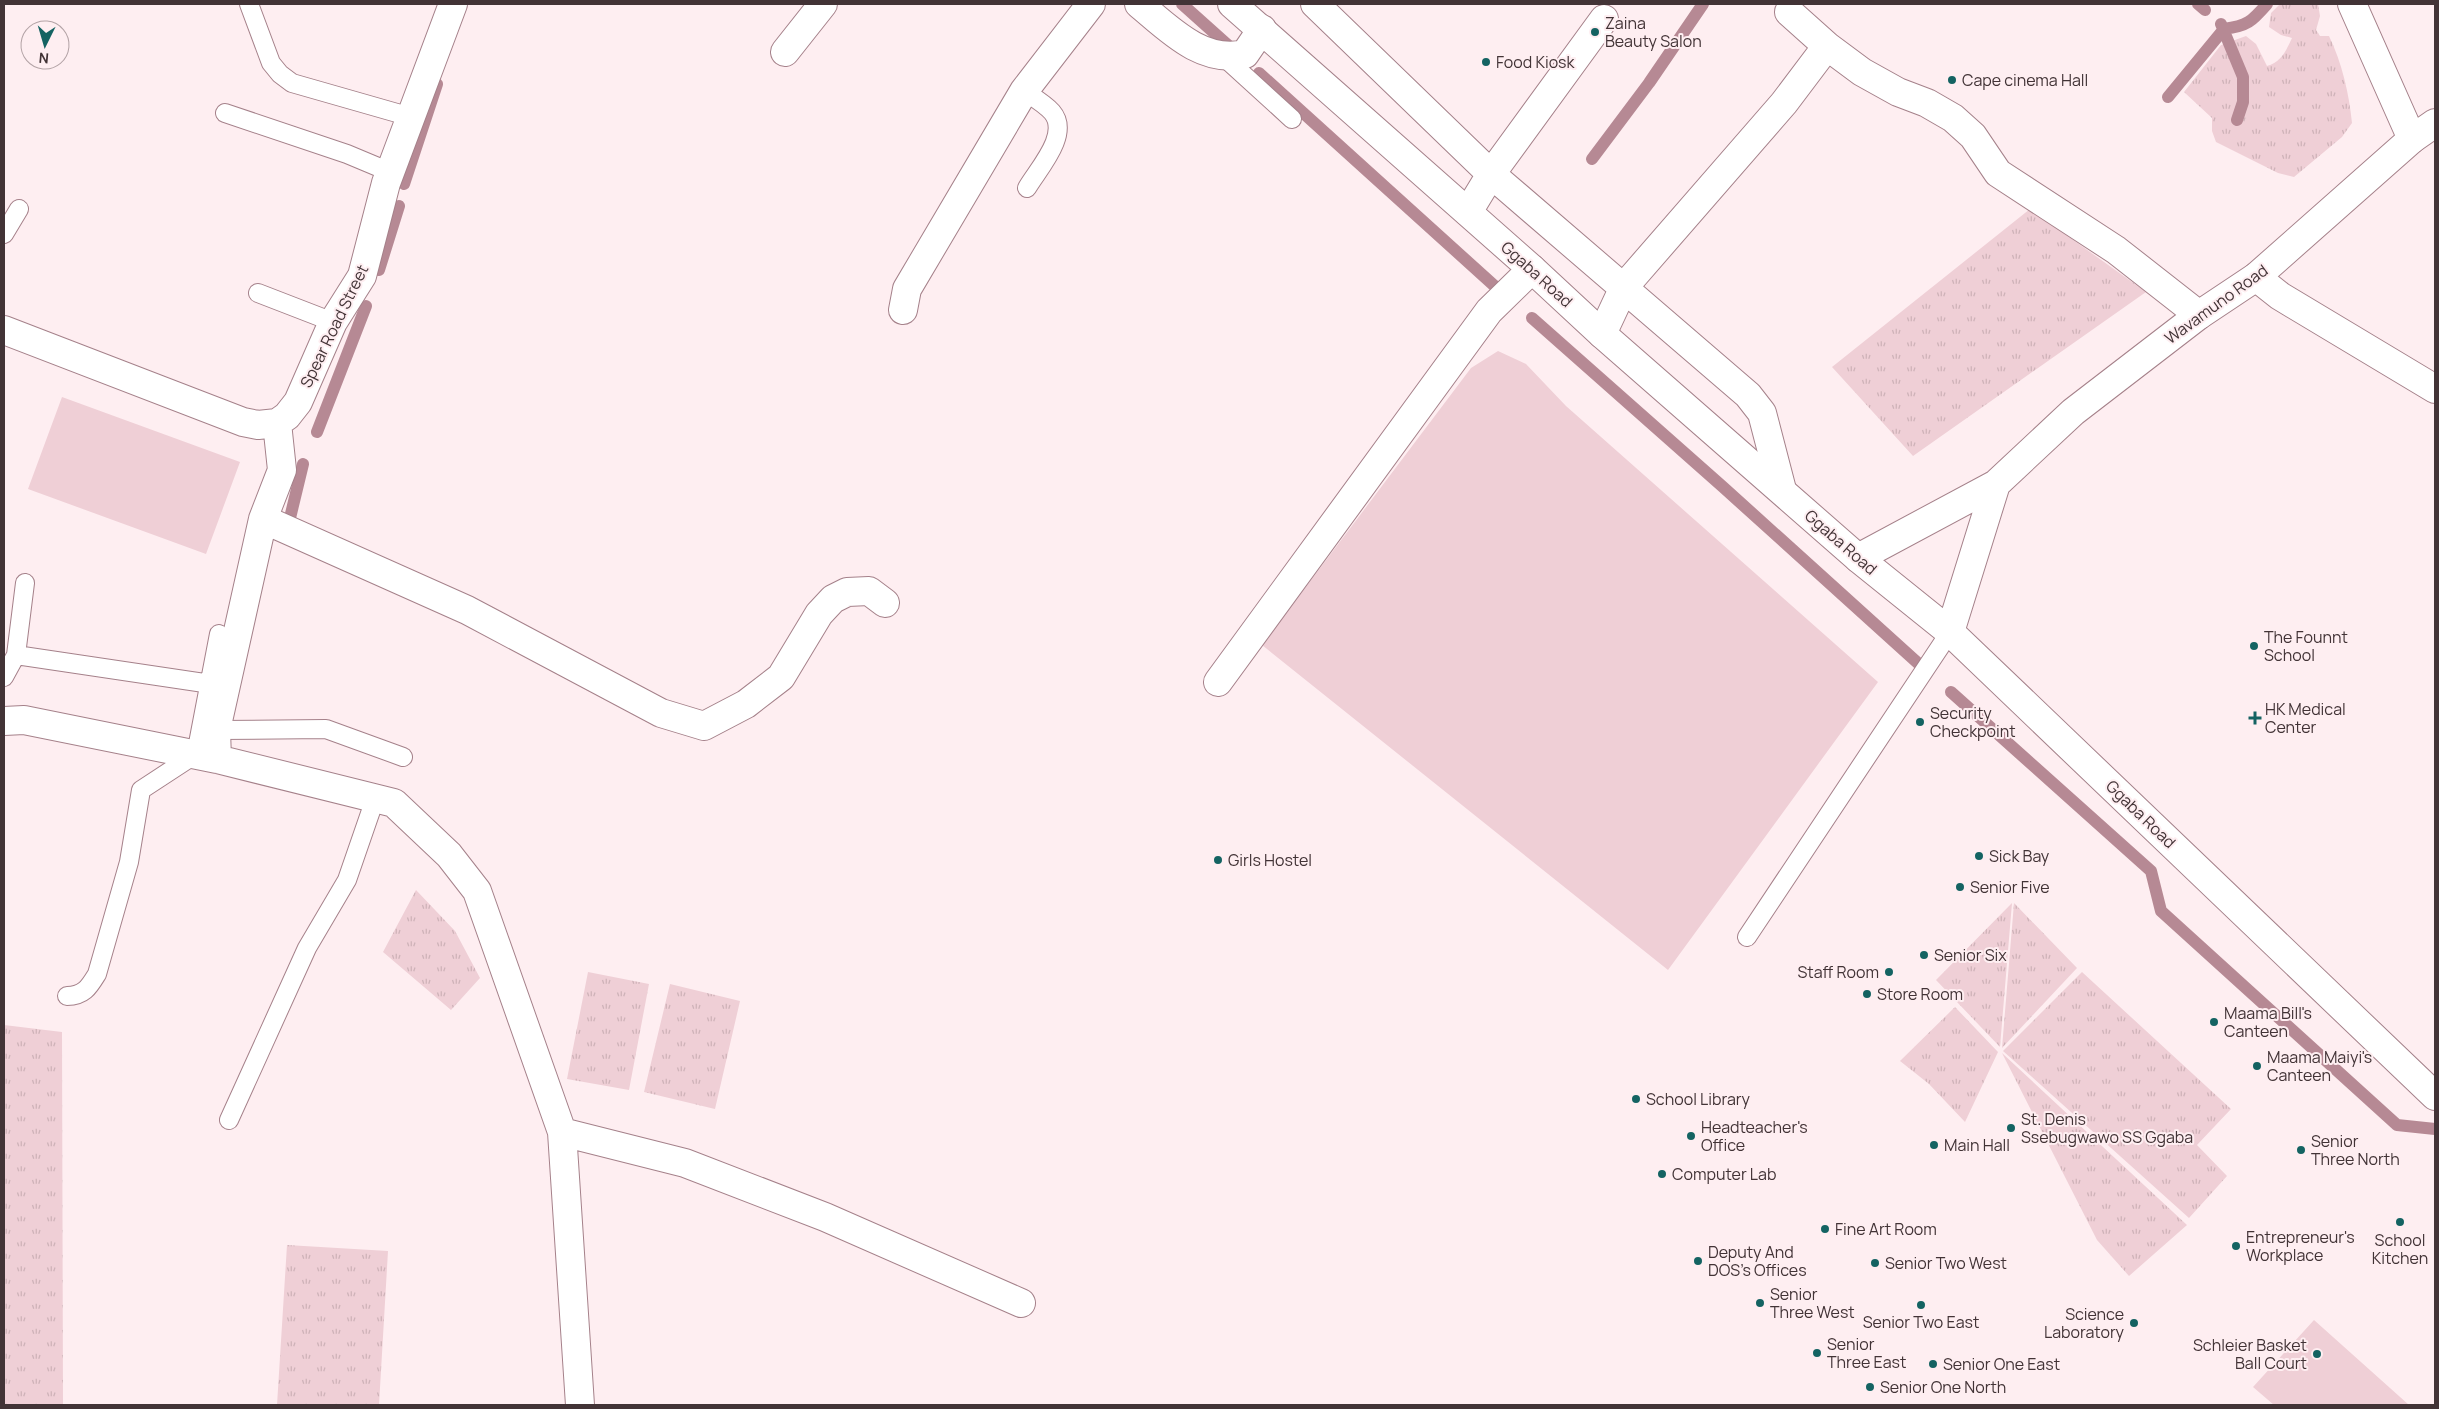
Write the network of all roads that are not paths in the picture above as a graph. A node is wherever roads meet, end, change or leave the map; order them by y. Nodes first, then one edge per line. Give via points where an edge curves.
1 (249, 4) edge
2 (454, 4) edge
3 (823, 4) edge
4 (1091, 4) edge
5 (1140, 4) edge
6 (1232, 4) edge
7 (1315, 4) edge
8 (2352, 4) edge
9 (1789, 12) dead end
10 (1604, 19) dead end
11 (1262, 29) junction
12 (1828, 46) junction
13 (785, 52) dead end
14 (1224, 57) junction
15 (1024, 91) junction
16 (226, 113) dead end
17 (411, 117) junction
18 (1292, 119) dead end
19 (2435, 123) edge
20 (2412, 139) junction
21 (390, 172) junction
22 (1491, 174) junction
23 (1027, 188) dead end
24 (19, 209) dead end
25 (1468, 212) junction
26 (4, 234) edge
27 (1532, 269) junction
28 (2256, 277) junction
29 (1624, 287) junction
30 (258, 293) dead end
31 (903, 310) dead end
32 (2199, 315) junction
33 (333, 322) junction
34 (4, 330) edge
35 (1602, 334) junction
36 (2435, 389) edge
37 (277, 423) junction
38 (1996, 484) junction
39 (1782, 490) junction
40 (264, 519) junction
41 (1858, 558) junction
42 (25, 582) dead end
43 (886, 603) dead end
44 (1950, 632) junction
45 (219, 634) dead end
46 (16, 655) junction
47 (4, 677) edge
48 (1218, 682) dead end
49 (210, 684) junction
50 (4, 721) edge
51 (216, 730) junction
52 (206, 756) junction
53 (403, 757) dead end
54 (375, 799) junction
55 (1747, 937) dead end
56 (67, 996) dead end
57 (2435, 1096) edge
58 (229, 1120) dead end
59 (562, 1132) junction
60 (1021, 1303) dead end
61 (580, 1405) edge

1 - 17 lane via 270,63 292,83
2 - 17 street, Spear Road Street
3 - 13 street
4 - 15 street
5 - 14 street via 1194,47
6 - 11 street, Ggaba Road
7 - 22 street
8 - 20 street
9 - 12 street
10 - 22 street
11 - 14 street via 1244,54
11 - 25 street, Ggaba Road
12 - 29 street via 1784,103
12 - 32 street via 1862,72 1953,118 1973,136 1998,173 2116,250
14 - 18 lane
15 - 23 lane via 1052,113 1058,123 1052,148
15 - 31 street via 907,289
16 - 21 lane
17 - 21 street, Spear Road Street
19 - 20 street, Wavamuno Road
20 - 28 street, Wavamuno Road
21 - 33 street, Spear Road Street via 362,276
22 - 25 street
22 - 29 street
24 - 26 lane
25 - 27 street, Ggaba Road
27 - 35 street, Ggaba Road
27 - 48 street via 1489,311
28 - 32 street, Wavamuno Road
28 - 36 street via 2280,296
29 - 35 street
29 - 39 street via 1748,395 1762,414
30 - 33 lane
32 - 38 street, Wavamuno Road via 2073,412
33 - 37 street, Spear Road Street via 298,402
34 - 37 street via 243,422 258,425
35 - 39 street, Ggaba Road
37 - 40 street via 282,470
38 - 41 street, Wavamuno Road
38 - 44 street, Wavamuno Road
39 - 41 street, Ggaba Road
40 - 43 street via 467,610 661,713 704,726 746,704 781,677 819,614 833,599 847,592 869,591
40 - 51 street
41 - 44 street, Ggaba Road
42 - 46 lane
44 - 55 lane
44 - 57 street, Ggaba Road
45 - 49 lane
46 - 47 lane
46 - 49 lane
49 - 52 lane
50 - 52 street via 24,720
51 - 52 street
51 - 53 lane via 326,729
52 - 54 street
52 - 56 lane via 140,790 128,862 97,974 88,989 81,994
54 - 58 lane via 347,880 307,948
54 - 59 street via 394,803 411,818 449,855 477,892
59 - 60 street via 685,1163 825,1218
59 - 61 street

